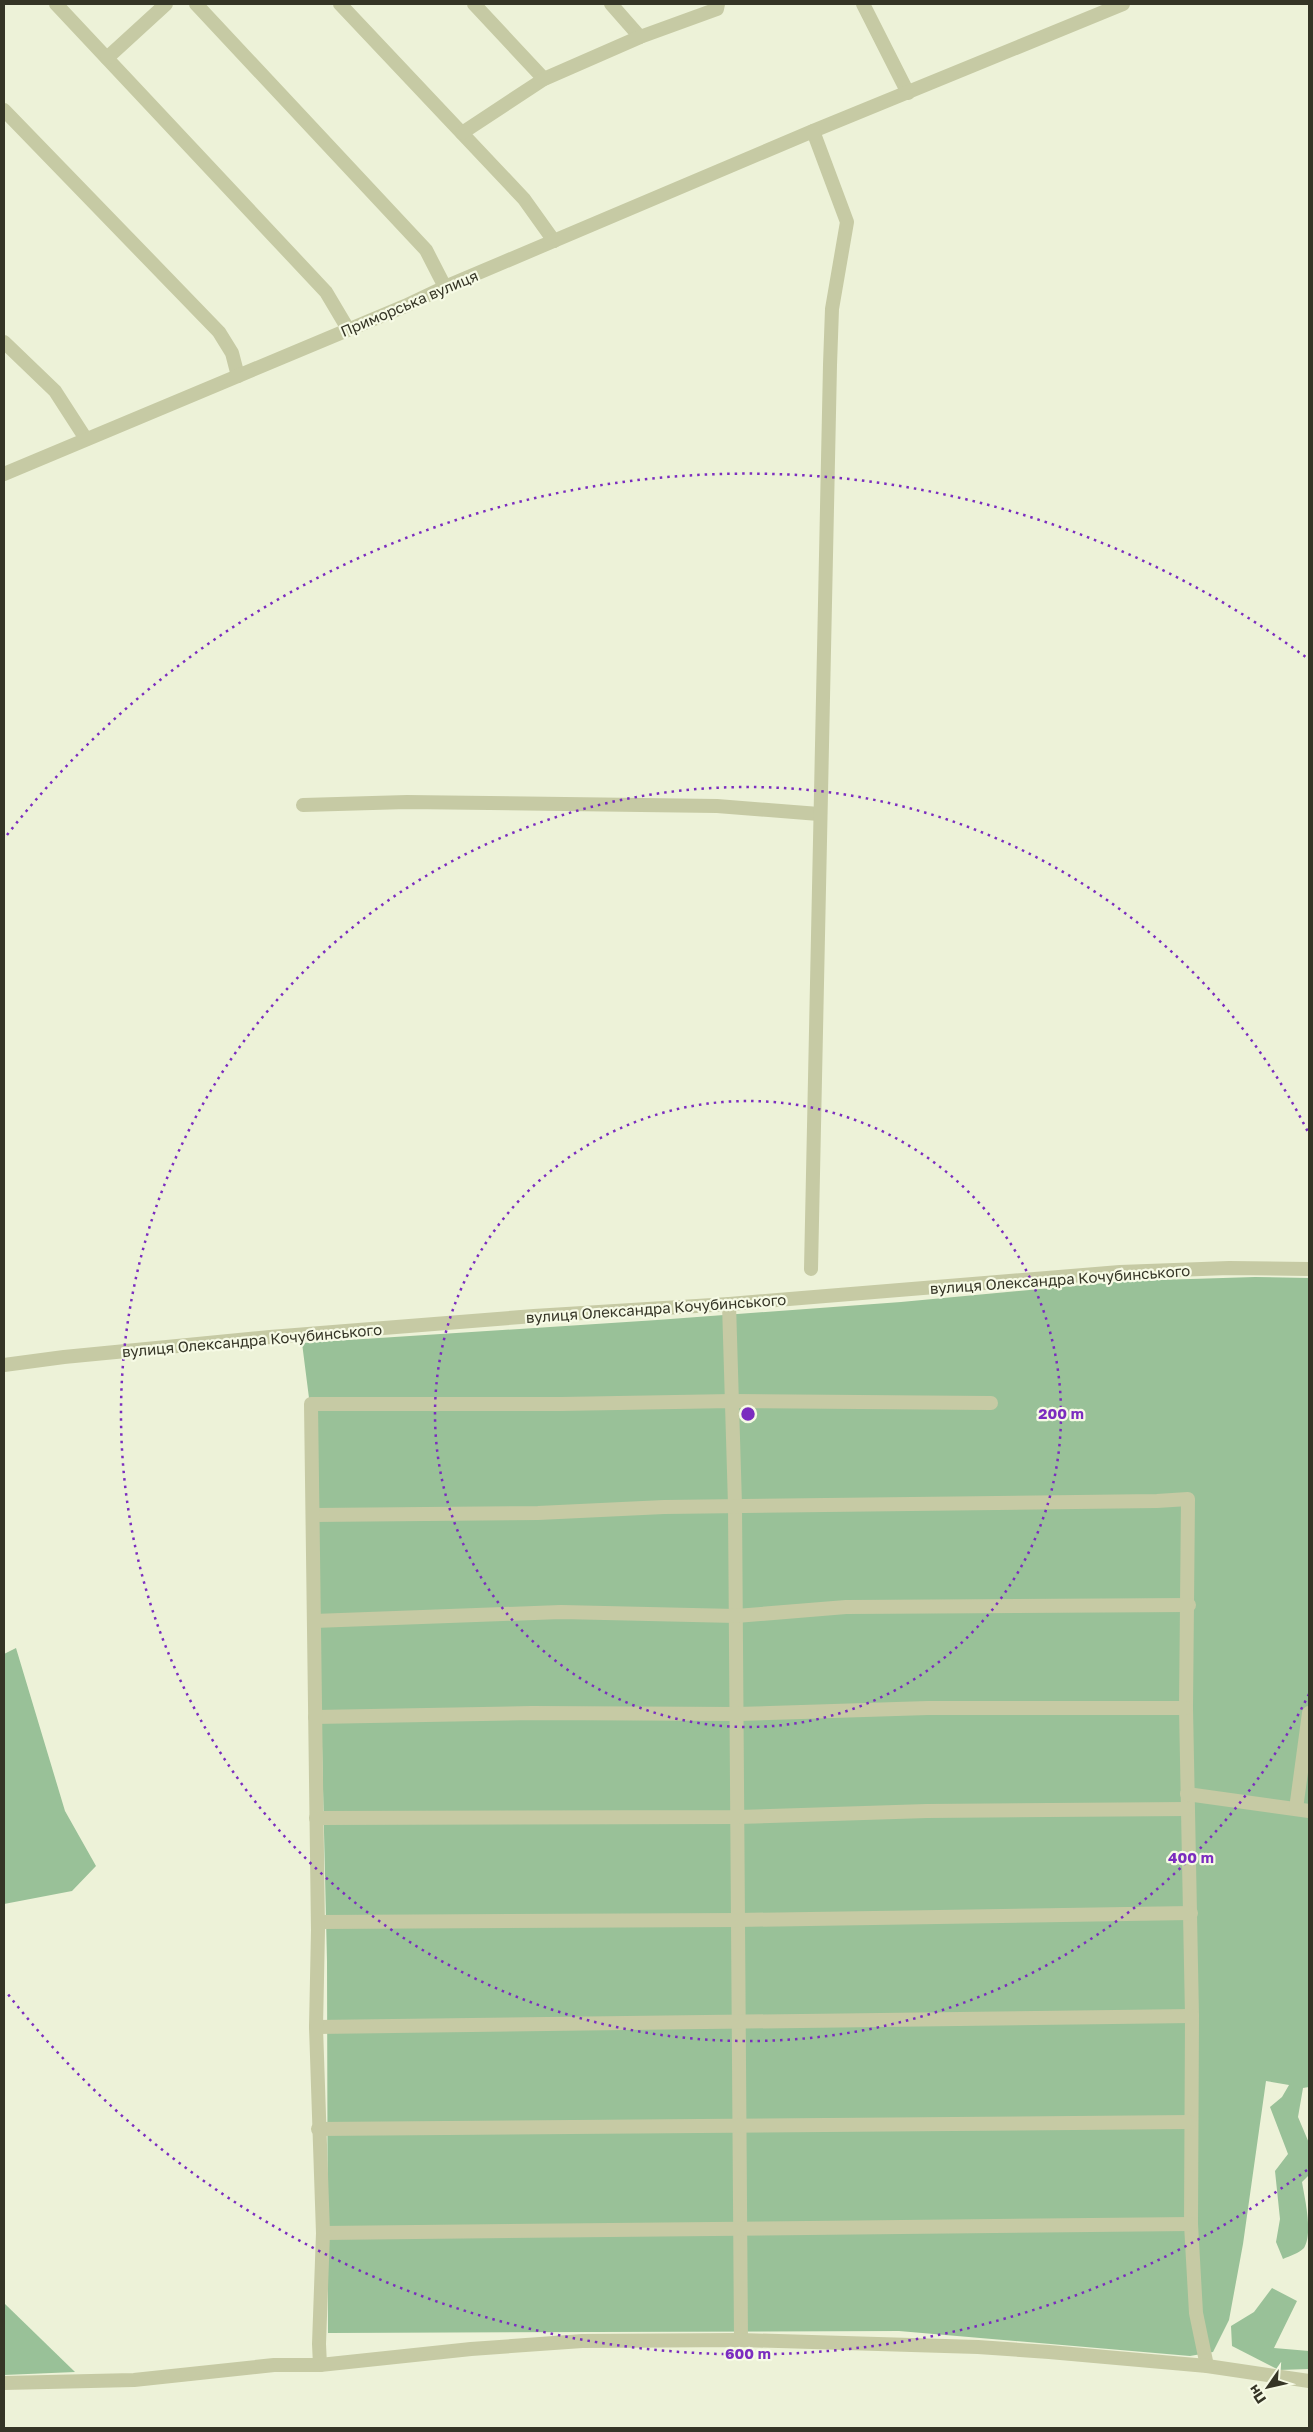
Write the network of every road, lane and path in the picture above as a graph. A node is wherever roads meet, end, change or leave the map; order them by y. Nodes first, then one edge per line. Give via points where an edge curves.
1 (56, 4) edge
2 (166, 4) edge
3 (196, 4) edge
4 (340, 4) edge
5 (474, 4) edge
6 (612, 4) edge
7 (863, 4) edge
8 (1123, 4) edge
9 (721, 5) edge
10 (640, 37) junction
11 (107, 58) junction
12 (544, 79) junction
13 (908, 93) junction
14 (4, 110) edge
15 (813, 131) junction
16 (462, 133) junction
17 (554, 241) junction
18 (445, 287) junction
19 (348, 329) junction
20 (4, 342) edge
21 (238, 376) junction
22 (86, 439) junction
23 (4, 474) edge
24 (303, 805) dead end
25 (819, 814) junction
26 (811, 1268) dead end
27 (1309, 1269) edge
28 (730, 1304) junction
29 (4, 1365) edge
30 (732, 1401) junction
31 (991, 1403) dead end
32 (735, 1505) junction
33 (313, 1514) junction
34 (1189, 1605) junction
35 (736, 1616) junction
36 (314, 1621) junction
37 (1186, 1708) junction
38 (1309, 1713) edge
39 (737, 1714) junction
40 (315, 1717) junction
41 (1187, 1794) junction
42 (1187, 1809) junction
43 (1303, 1810) edge
44 (738, 1817) junction
45 (316, 1818) junction
46 (1191, 1913) junction
47 (739, 1920) junction
48 (318, 1922) junction
49 (1192, 2016) junction
50 (740, 2021) junction
51 (316, 2027) junction
52 (1190, 2122) junction
53 (740, 2124) junction
54 (318, 2129) junction
55 (1191, 2224) junction
56 (741, 2227) junction
57 (323, 2233) junction
58 (742, 2340) junction
59 (320, 2365) junction
60 (1207, 2366) junction
61 (1309, 2381) edge
62 (4, 2383) edge

1 - 11 street
2 - 11 street
3 - 18 street via 426,250
4 - 16 street
5 - 12 street
6 - 10 street
7 - 13 street
8 - 13 street, Приморська вулиця
9 - 10 street
10 - 12 street
11 - 19 street via 326,292
12 - 16 street
13 - 15 street, Приморська вулиця
14 - 21 street via 219,332 232,353
15 - 17 street, Приморська вулиця
15 - 25 street via 847,222 832,309
16 - 17 street via 524,198
17 - 18 street, Приморська вулиця
18 - 19 street, Приморська вулиця
19 - 21 street, Приморська вулиця
20 - 22 street via 55,391
21 - 22 street, Приморська вулиця
22 - 23 street, Приморська вулиця
24 - 25 street via 407,802 708,805
25 - 26 street
27 - 28 street, вулиця Олександра Кочубинського via 1120,1272
28 - 29 street, вулиця Олександра Кочубинського via 277,1337
28 - 30 street
30 - 31 street
30 - 32 street
30 - 33 street via 311,1404
32 - 33 street via 529,1513
32 - 34 street via 1188,1499
32 - 35 street
33 - 36 street
34 - 35 street via 846,1607
34 - 37 street
35 - 36 street via 561,1612
35 - 39 street
36 - 40 street
37 - 39 street via 928,1708
37 - 41 street
38 - 43 street
39 - 40 street
39 - 44 street
40 - 45 street
41 - 42 street
41 - 43 street
42 - 44 street via 927,1811
42 - 46 street
44 - 45 street
44 - 47 street
45 - 48 street
46 - 47 street
46 - 49 street
47 - 48 street
47 - 50 street
48 - 51 street
49 - 50 street
49 - 52 street
50 - 51 street
50 - 53 street
51 - 54 street
52 - 53 street
52 - 55 street
53 - 54 street
53 - 56 street
54 - 57 street
55 - 56 street
55 - 60 street via 1196,2313
56 - 57 street
56 - 58 street
57 - 59 street
58 - 59 street via 582,2341
58 - 60 street via 978,2347
59 - 62 street via 274,2365 134,2380
60 - 61 street

